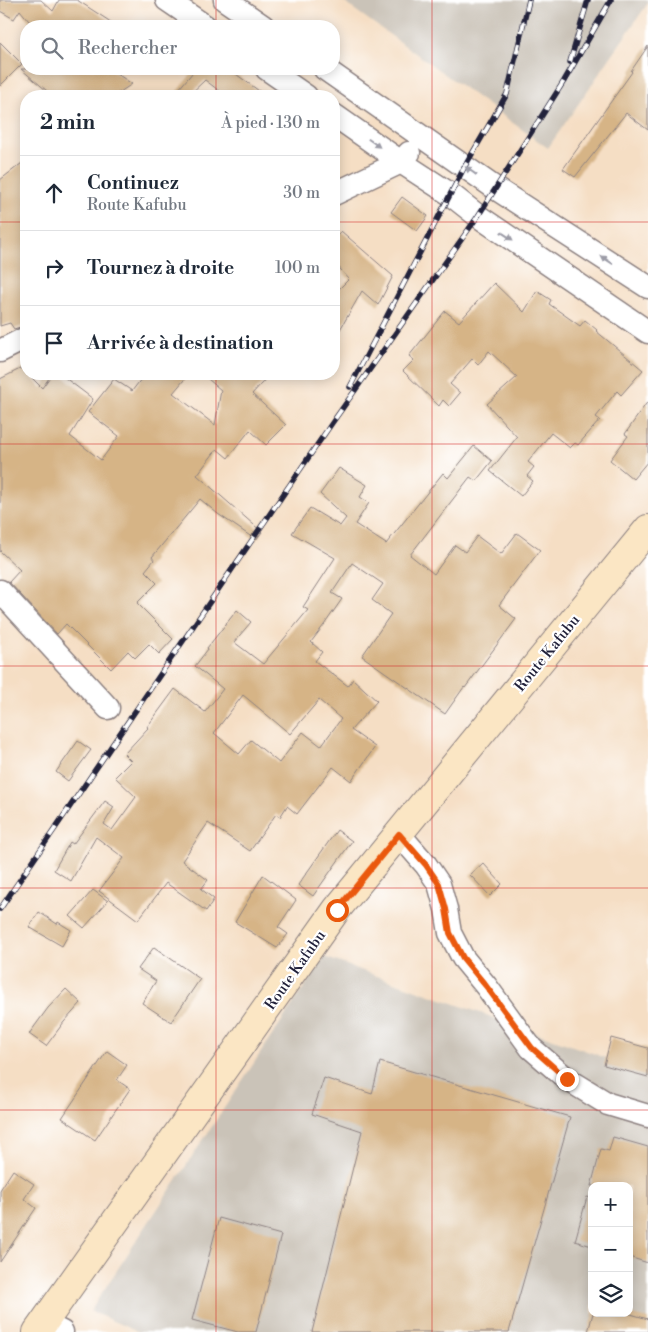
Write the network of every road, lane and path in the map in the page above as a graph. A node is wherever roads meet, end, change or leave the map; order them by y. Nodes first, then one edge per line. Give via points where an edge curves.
1 (167, 0) edge
2 (225, 0) edge
3 (196, 20) edge
4 (254, 20) edge
5 (275, 75) edge
6 (334, 75) edge
7 (297, 90) edge
8 (340, 119) edge
9 (422, 136) junction
10 (401, 162) junction
11 (340, 191) edge
12 (648, 287) edge
13 (648, 332) edge
14 (20, 341) edge
15 (0, 351) edge
16 (648, 529) edge
17 (0, 591) edge
18 (108, 708) dead end
19 (399, 834) junction
20 (648, 1116) edge
21 (48, 1329) edge

1 - 3 street
2 - 4 street
5 - 7 street
6 - 9 street
8 -> 10 street
9 - 10 street
12 -> 9 street via 495,188
10 - 11 street
10 -> 13 street
14 - 15 street
16 - 19 main road, Route Kafubu
17 - 18 street
19 - 20 street via 439,884 450,933 463,958 532,1048 567,1079 608,1104
19 - 21 main road, Route Kafubu via 337,910

